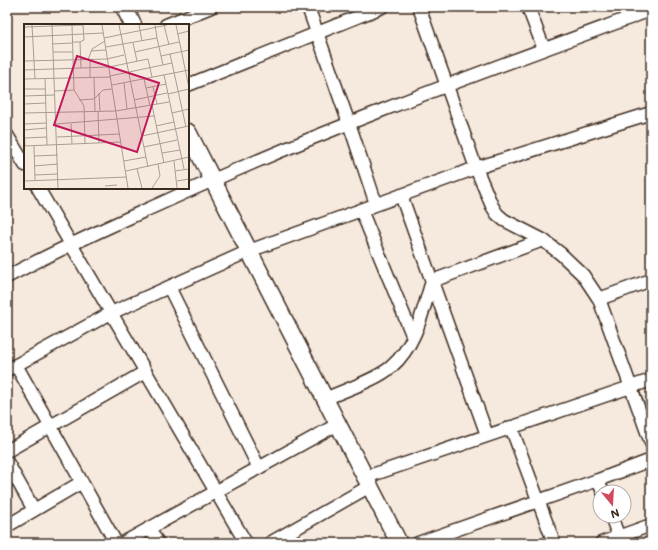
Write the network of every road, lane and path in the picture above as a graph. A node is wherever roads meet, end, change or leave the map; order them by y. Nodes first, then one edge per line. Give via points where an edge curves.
1 (124, 7) edge
2 (211, 7) edge
3 (308, 7) edge
4 (382, 7) edge
5 (419, 7) edge
6 (528, 7) edge
7 (648, 12) edge
8 (132, 24) edge
9 (168, 24) edge
10 (317, 33) junction
11 (544, 49) junction
12 (189, 85) edge
13 (447, 85) junction
14 (651, 112) edge
15 (349, 122) junction
16 (189, 134) edge
17 (7, 135) edge
18 (24, 163) edge
19 (476, 168) junction
20 (212, 180) junction
21 (39, 189) edge
22 (401, 195) junction
23 (376, 204) junction
24 (361, 210) junction
25 (543, 240) junction
26 (71, 244) junction
27 (249, 251) junction
28 (7, 277) edge
29 (651, 280) edge
30 (432, 282) junction
31 (168, 287) junction
32 (599, 299) junction
33 (111, 313) junction
34 (413, 337) junction
35 (12, 367) edge
36 (145, 372) junction
37 (651, 380) edge
38 (631, 387) junction
39 (325, 399) junction
40 (338, 424) junction
41 (51, 426) junction
42 (511, 427) junction
43 (487, 435) junction
44 (651, 443) edge
45 (7, 451) edge
46 (651, 460) edge
47 (7, 462) edge
48 (259, 468) junction
49 (598, 480) junction
50 (368, 481) junction
51 (82, 482) junction
52 (600, 484) edge
53 (216, 491) junction
54 (538, 500) junction
55 (34, 510) junction
56 (614, 524) edge
57 (651, 525) edge
58 (7, 526) edge
59 (149, 528) junction
60 (620, 540) edge
61 (116, 543) edge
62 (123, 543) edge
63 (158, 543) edge
64 (246, 543) edge
65 (270, 543) edge
66 (399, 543) edge
67 (418, 543) edge
68 (554, 543) edge
69 (601, 543) edge

1 - 8 main road
2 - 9 street
3 - 10 street
4 - 10 street
5 - 13 street
6 - 11 street
7 - 11 street
10 - 12 street
10 - 15 street
11 - 13 street
13 - 15 street
13 - 19 street
14 - 19 street
15 - 20 street
15 - 23 street
16 - 20 main road
17 - 18 street
19 - 22 street
19 - 25 street via 497,214
20 - 26 street
20 - 27 main road
21 - 26 street
22 - 23 street
22 - 30 street
23 - 24 street
24 - 27 street
24 - 34 street
25 - 30 street
25 - 32 street via 583,275
26 - 28 street
26 - 33 street
27 - 31 street
27 - 39 main road
29 - 32 street
30 - 34 street
30 - 43 street
31 - 33 street
31 - 48 street
32 - 38 street
33 - 35 street
33 - 36 street
34 - 39 street via 391,367
35 - 41 street
36 - 41 street
36 - 53 street
37 - 38 street
38 - 42 street
38 - 44 street
39 - 40 main road
40 - 48 street
40 - 50 main road
41 - 45 street
41 - 51 street
42 - 43 street
42 - 54 street
43 - 50 street
46 - 49 street
47 - 55 street
48 - 53 street
49 - 52 street
49 - 54 street
50 - 65 street
50 - 66 main road
51 - 55 street
51 - 61 street
53 - 59 street
53 - 64 street
54 - 67 street
54 - 68 street
55 - 58 street
56 - 60 street
57 - 60 street
59 - 62 street
59 - 63 street
60 - 69 street

